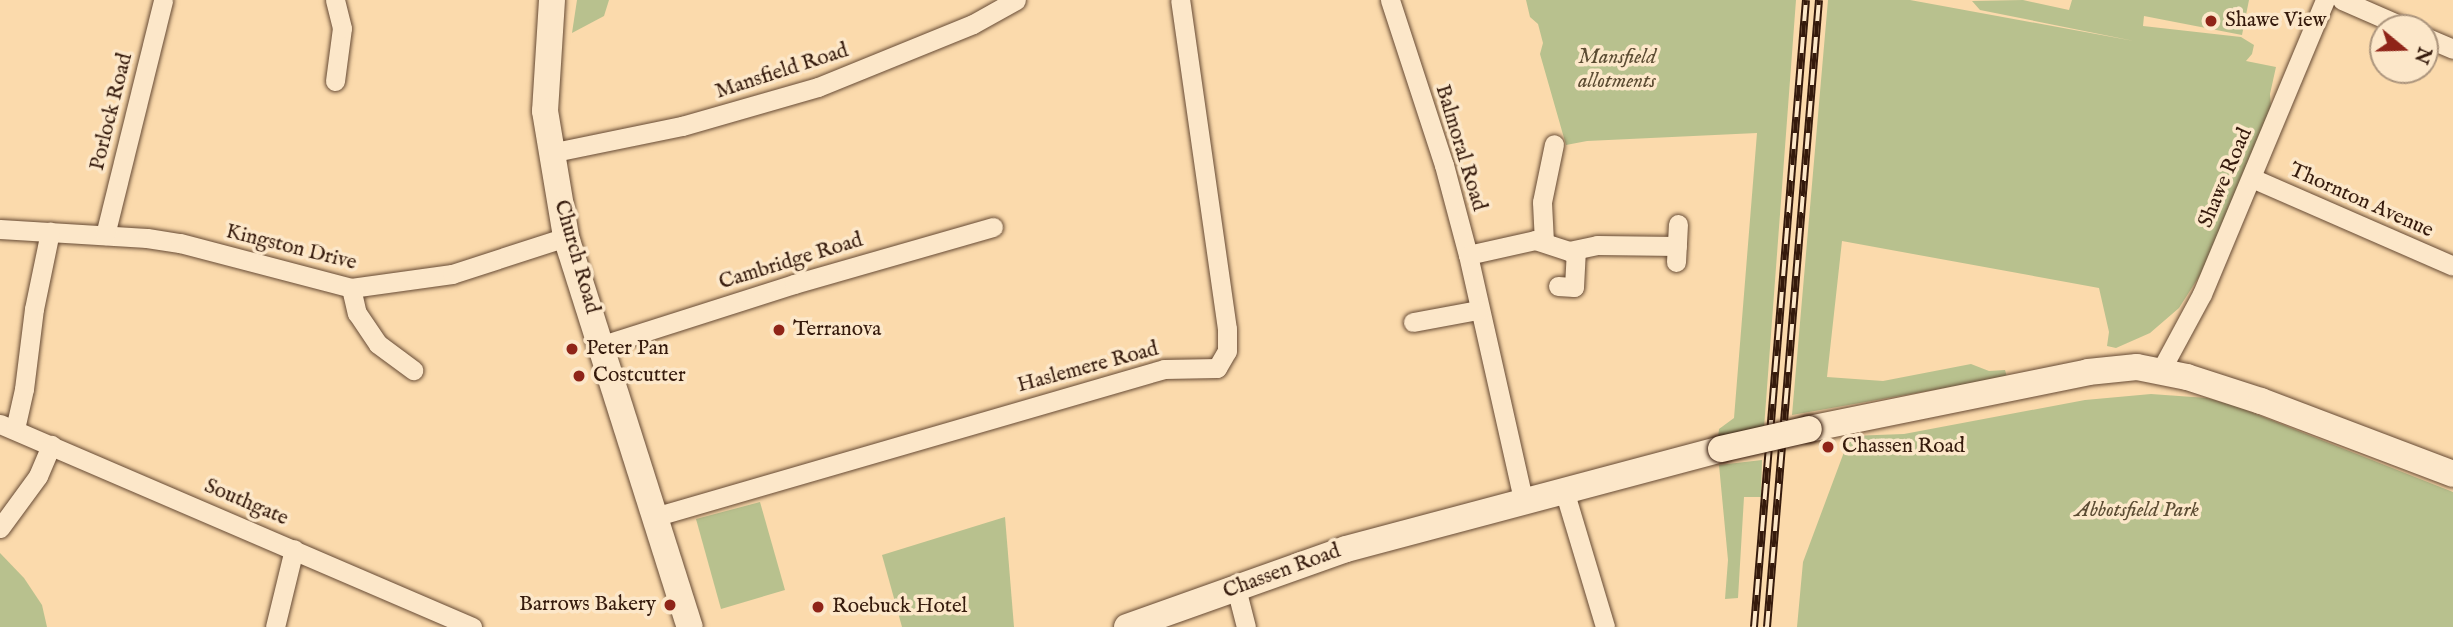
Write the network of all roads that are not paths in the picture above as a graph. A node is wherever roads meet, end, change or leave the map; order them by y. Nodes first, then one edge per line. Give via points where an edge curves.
1 (163, 0) edge
2 (335, 0) edge
3 (552, 0) edge
4 (1016, 0) edge
5 (1180, 0) edge
6 (1390, 0) edge
7 (2325, 0) edge
8 (2342, 0) edge
9 (2374, 14) edge
10 (335, 81) dead end
11 (1554, 144) dead end
12 (550, 153) junction
13 (2252, 178) junction
14 (1678, 224) dead end
15 (993, 228) dead end
16 (0, 229) edge
17 (50, 232) junction
18 (105, 235) junction
19 (566, 236) junction
20 (1544, 242) junction
21 (1576, 251) junction
22 (1468, 255) junction
23 (2453, 266) edge
24 (1558, 286) dead end
25 (351, 288) junction
26 (1478, 310) junction
27 (1413, 322) dead end
28 (603, 345) junction
29 (413, 370) dead end
30 (2161, 370) junction
31 (7, 426) edge
32 (51, 446) junction
33 (2453, 474) edge
34 (1564, 490) junction
35 (1523, 500) junction
36 (654, 517) junction
37 (0, 528) edge
38 (294, 549) junction
39 (1236, 588) junction
40 (275, 627) edge
41 (472, 627) edge
42 (690, 627) edge
43 (1127, 627) edge
44 (1246, 627) edge
45 (1605, 627) edge

1 - 18 street, Porlock Road
2 - 10 street via 342,28
3 - 12 street, Church Road via 545,72
4 - 12 street, Mansfield Road via 973,24 818,87 681,126
5 - 36 street, Haslemere Road via 1227,330 1227,351 1217,368 1164,369
6 - 22 street, Balmoral Road
7 - 13 street, Shawe Road
8 - 9 street
11 - 20 street via 1542,202
12 - 19 street, Church Road
13 - 23 street, Thornton Avenue
13 - 30 street, Shawe Road via 2202,294
14 - 21 street via 1676,254 1597,245
15 - 28 street, Cambridge Road via 794,284
16 - 17 street, Kingston Drive
17 - 18 street, Kingston Drive
17 - 31 street via 24,390
18 - 25 street, Kingston Drive via 180,243
19 - 25 street, Kingston Drive via 452,274
19 - 28 street, Church Road
20 - 21 street
20 - 22 street via 1524,241
21 - 24 street via 1574,287
22 - 26 street, Balmoral Road
25 - 29 street via 357,313 378,344
26 - 27 street
26 - 35 street, Balmoral Road
28 - 36 street, Church Road
30 - 33 street, Chassen Road via 2261,401
30 - 34 street, Chassen Road, bridge via 2137,367 2088,372 1809,429
31 - 32 street, Southgate
32 - 37 street via 38,476
32 - 38 street, Southgate
34 - 35 street, Chassen Road
34 - 45 street
35 - 39 street, Chassen Road via 1338,551
36 - 42 street, Church Road
38 - 40 street
38 - 41 street, Southgate
39 - 43 street, Chassen Road
39 - 44 street

